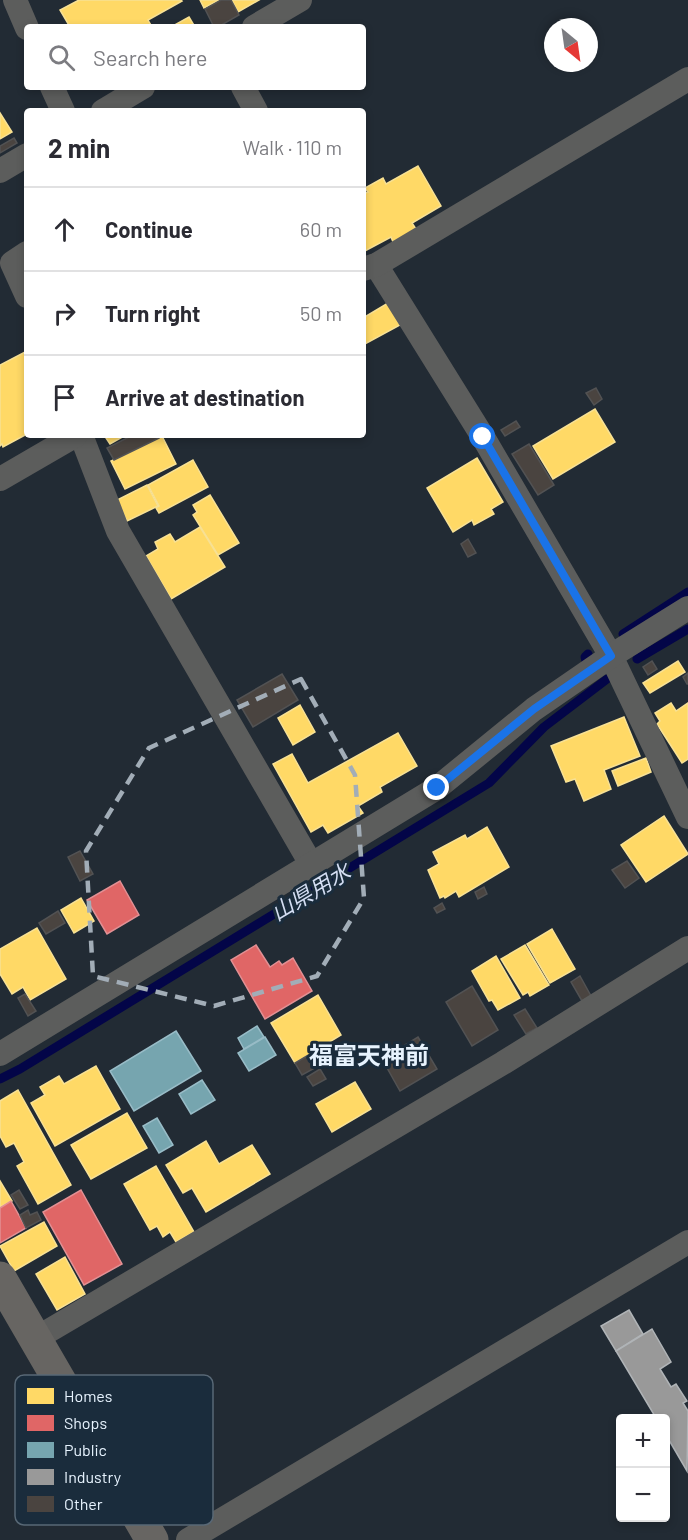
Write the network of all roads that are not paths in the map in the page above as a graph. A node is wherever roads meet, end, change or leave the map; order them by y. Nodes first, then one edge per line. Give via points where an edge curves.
1 (15, 0) edge
2 (300, 0) edge
3 (25, 24) edge
4 (259, 24) edge
5 (688, 79) edge
6 (53, 90) edge
7 (138, 90) edge
8 (245, 90) edge
9 (62, 108) edge
10 (108, 108) edge
11 (254, 108) edge
12 (24, 157) edge
13 (0, 171) edge
14 (24, 255) edge
15 (370, 267) edge
16 (24, 289) edge
17 (71, 438) edge
18 (82, 438) edge
19 (0, 478) edge
20 (688, 608) edge
21 (611, 656) junction
22 (688, 817) edge
23 (311, 864) junction
24 (688, 948) edge
25 (0, 1054) edge
26 (688, 1242) edge
27 (0, 1278) edge
28 (35, 1339) junction
29 (56, 1375) edge
30 (143, 1525) edge
31 (152, 1540) edge
32 (188, 1540) edge

1 - 3 street
2 - 4 street
5 - 15 street
6 - 9 street
7 - 10 street
8 - 11 street
12 - 13 street
14 - 16 street via 12,263
15 - 21 street via 483,437
17 - 19 street
18 - 23 street via 118,531
20 - 21 street
21 - 22 street
21 - 23 street via 534,709 437,788
23 - 25 street
24 - 28 street via 503,1063
26 - 32 street
27 - 28 main road
28 - 29 main road
30 - 31 main road

